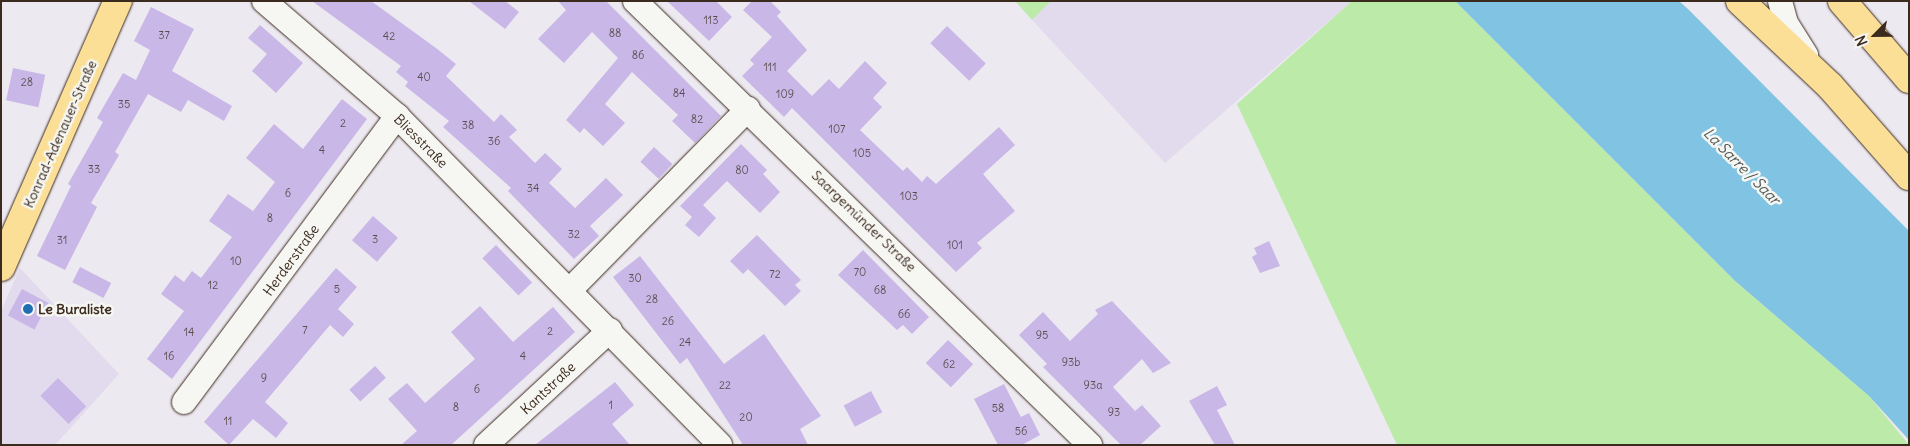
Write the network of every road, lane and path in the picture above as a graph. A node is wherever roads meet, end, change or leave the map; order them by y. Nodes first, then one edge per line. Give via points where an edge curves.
1 (118, 1) edge
2 (264, 1) edge
3 (635, 1) edge
4 (1740, 1) edge
5 (1780, 1) edge
6 (1842, 1) edge
7 (1909, 79) edge
8 (1830, 86) junction
9 (748, 109) junction
10 (396, 116) junction
11 (1909, 165) edge
12 (1909, 176) edge
13 (1, 267) edge
14 (570, 290) junction
15 (610, 330) junction
16 (184, 402) dead end
17 (486, 445) edge
18 (720, 445) edge
19 (1090, 445) edge

1 - 13 main road, Konrad-Adenauer-Straße
2 - 10 street, Bliesstraße
3 - 9 street, Saargemünder Straße
4 - 8 main road
5 - 8 street via 1799,46
6 - 7 main road
8 - 11 main road
8 - 12 main road
9 - 14 street
9 - 19 street, Saargemünder Straße
10 - 14 street, Bliesstraße
10 - 16 street, Herderstraße
14 - 15 street, Bliesstraße
15 - 17 street, Kantstraße
15 - 18 street, Bliesstraße

